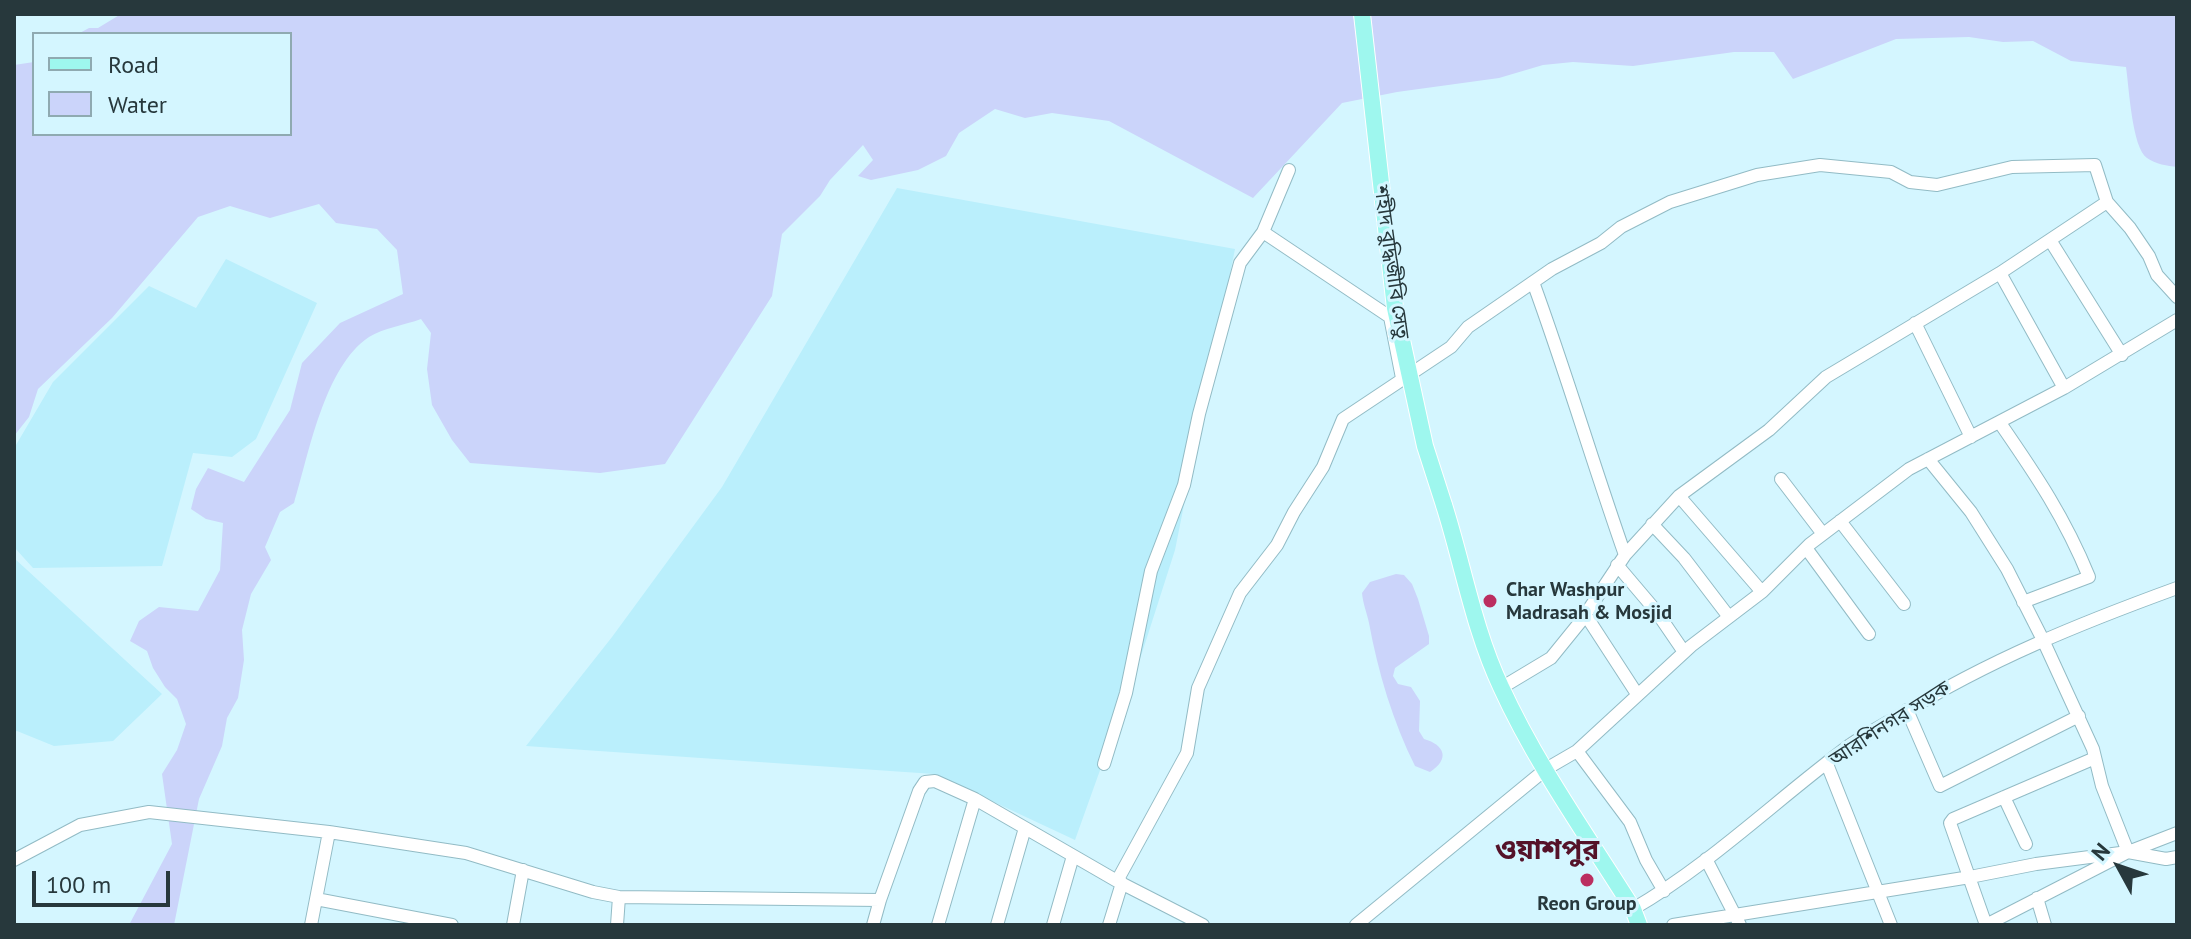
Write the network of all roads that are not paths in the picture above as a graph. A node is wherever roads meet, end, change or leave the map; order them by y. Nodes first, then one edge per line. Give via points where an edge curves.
1 (1362, 14) edge
2 (1289, 170) dead end
3 (2107, 202) junction
4 (1263, 232) junction
5 (2050, 240) junction
6 (2000, 273) junction
7 (1533, 282) junction
8 (2177, 297) edge
9 (2177, 320) edge
10 (1915, 323) junction
11 (2122, 355) junction
12 (1402, 378) junction
13 (2064, 388) junction
14 (2000, 423) junction
15 (1971, 437) junction
16 (1928, 459) junction
17 (1781, 479) dead end
18 (1679, 496) junction
19 (1840, 521) junction
20 (1652, 524) junction
21 (1823, 534) junction
22 (1806, 548) junction
23 (1621, 560) junction
24 (2177, 588) edge
25 (1762, 592) junction
26 (2023, 602) junction
27 (1904, 604) dead end
28 (1585, 614) junction
29 (1729, 617) junction
30 (1869, 634) dead end
31 (2043, 640) junction
32 (1684, 652) junction
33 (1501, 688) junction
34 (1637, 694) junction
35 (1907, 710) junction
36 (2079, 716) junction
37 (1577, 751) junction
38 (2095, 758) junction
39 (1104, 764) dead end
40 (1827, 764) junction
41 (1546, 769) junction
42 (2004, 797) junction
43 (975, 799) junction
44 (1025, 828) junction
45 (329, 832) junction
46 (2177, 833) edge
47 (2026, 844) dead end
48 (2128, 852) junction
49 (1073, 856) junction
50 (2177, 857) edge
51 (1706, 859) junction
52 (14, 860) edge
53 (523, 870) junction
54 (1970, 877) junction
55 (1120, 882) junction
56 (1878, 890) junction
57 (1664, 891) junction
58 (619, 897) junction
59 (2037, 898) junction
60 (316, 899) junction
61 (880, 900) junction
62 (1636, 917) edge
63 (1738, 920) edge
64 (311, 925) edge
65 (452, 925) edge
66 (513, 925) edge
67 (617, 925) edge
68 (873, 925) edge
69 (938, 925) edge
70 (997, 925) edge
71 (1053, 925) edge
72 (1109, 925) edge
73 (1203, 925) edge
74 (1356, 925) edge
75 (1673, 925) edge
76 (1891, 925) edge
77 (1986, 925) edge
78 (2045, 925) edge

1 - 33 main road, শহীদ বুদ্ধিজীবি সেতু, bridge via 1395,308 1425,446
2 - 4 street
3 - 5 street
3 - 7 street via 2095,165 2012,167 1937,185 1910,182 1891,172 1820,165 1757,175 1670,202
3 - 8 street
4 - 12 street via 1390,317
4 - 39 street via 1240,263 1184,485 1151,571 1126,693
5 - 6 street
5 - 11 street
6 - 10 street
6 - 13 street
7 - 12 street
7 - 23 street via 1574,398
9 - 11 street
10 - 15 street
10 - 18 street via 1826,377 1757,439
11 - 13 street
12 - 55 street via 1343,419 1323,467 1277,545 1240,593 1198,688 1187,753
13 - 14 street
14 - 15 street
14 - 26 street via 2055,503 2089,577
15 - 16 street
16 - 19 street
16 - 26 street via 1971,512
17 - 21 street
18 - 20 street
18 - 25 street
19 - 21 street
19 - 27 street
20 - 23 street
20 - 29 street
21 - 22 street
22 - 25 street
22 - 30 street
23 - 28 street
23 - 32 street
24 - 31 street, আরশিনগর সড়ক
25 - 29 street
26 - 31 street
28 - 33 street via 1551,658
28 - 34 street
29 - 32 street
31 - 35 street, আরশিনগর সড়ক
31 - 36 street
32 - 34 street
33 - 41 main road, শহীদ বুদ্ধিজীবি সেতু
34 - 37 street
35 - 36 street via 1940,786
35 - 40 street, আরশিনগর সড়ক
36 - 38 street
37 - 41 street
37 - 57 street via 1630,822
38 - 42 street
38 - 48 street
40 - 51 street, আরশিনগর সড়ক
40 - 56 street
41 - 62 main road, শহীদ বুদ্ধিজীবি সেতু
41 - 74 street
42 - 47 street
42 - 54 street via 1950,823
43 - 44 street
43 - 61 street via 935,781 925,782
43 - 69 street
44 - 49 street
44 - 70 street
45 - 52 street via 149,812 80,825
45 - 53 street via 466,853
45 - 60 street
46 - 48 street
48 - 50 street
48 - 54 street
48 - 59 street
49 - 55 street
49 - 71 street
51 - 57 street, আরশিনগর সড়ক
51 - 63 street
53 - 58 street
53 - 66 street
54 - 56 street
54 - 77 street
55 - 72 street
55 - 73 street
56 - 63 street
56 - 76 street
57 - 62 street, আরশিনগর সড়ক
58 - 61 street
58 - 67 street
59 - 77 street
59 - 78 street
60 - 64 street
60 - 65 street
61 - 68 street
63 - 75 street

